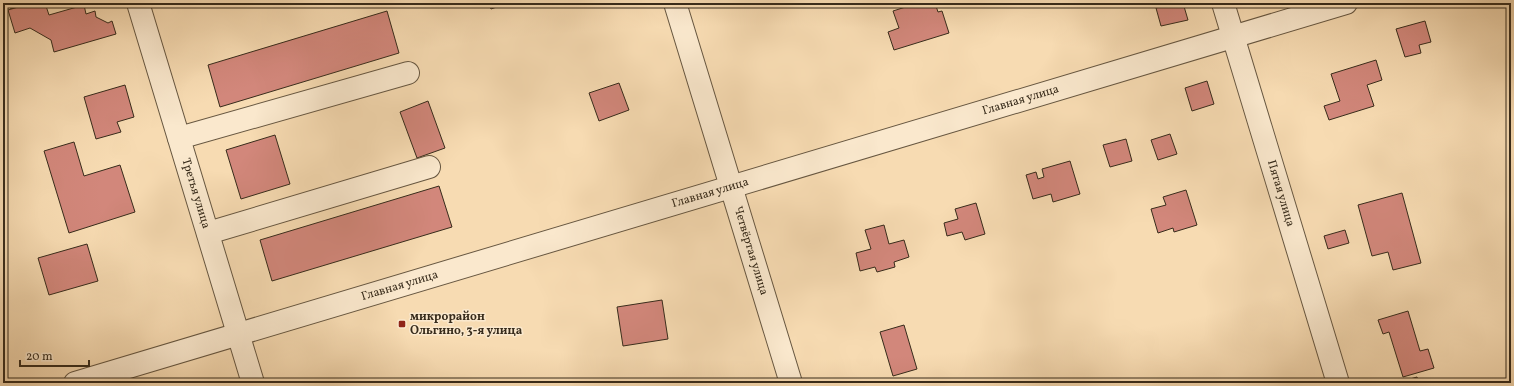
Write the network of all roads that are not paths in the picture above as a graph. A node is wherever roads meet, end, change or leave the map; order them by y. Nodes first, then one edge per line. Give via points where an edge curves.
1 (138, 3) edge
2 (675, 3) edge
3 (1223, 3) edge
4 (1346, 3) edge
5 (1233, 37) junction
6 (408, 72) dead end
7 (179, 138) junction
8 (429, 168) dead end
9 (731, 186) junction
10 (208, 233) junction
11 (238, 334) junction
12 (75, 383) edge
13 (253, 383) edge
14 (791, 383) edge
15 (1338, 383) edge

1 - 7 street, Третья улица
2 - 9 street, Четвёртая улица
3 - 5 street, Пятая улица
4 - 5 street, Главная улица
5 - 9 street, Главная улица
5 - 15 street, Пятая улица
6 - 7 street
7 - 10 street, Третья улица
8 - 10 street
9 - 11 street, Главная улица
9 - 14 street, Четвёртая улица
10 - 11 street, Третья улица
11 - 12 street, Главная улица
11 - 13 street, Третья улица

